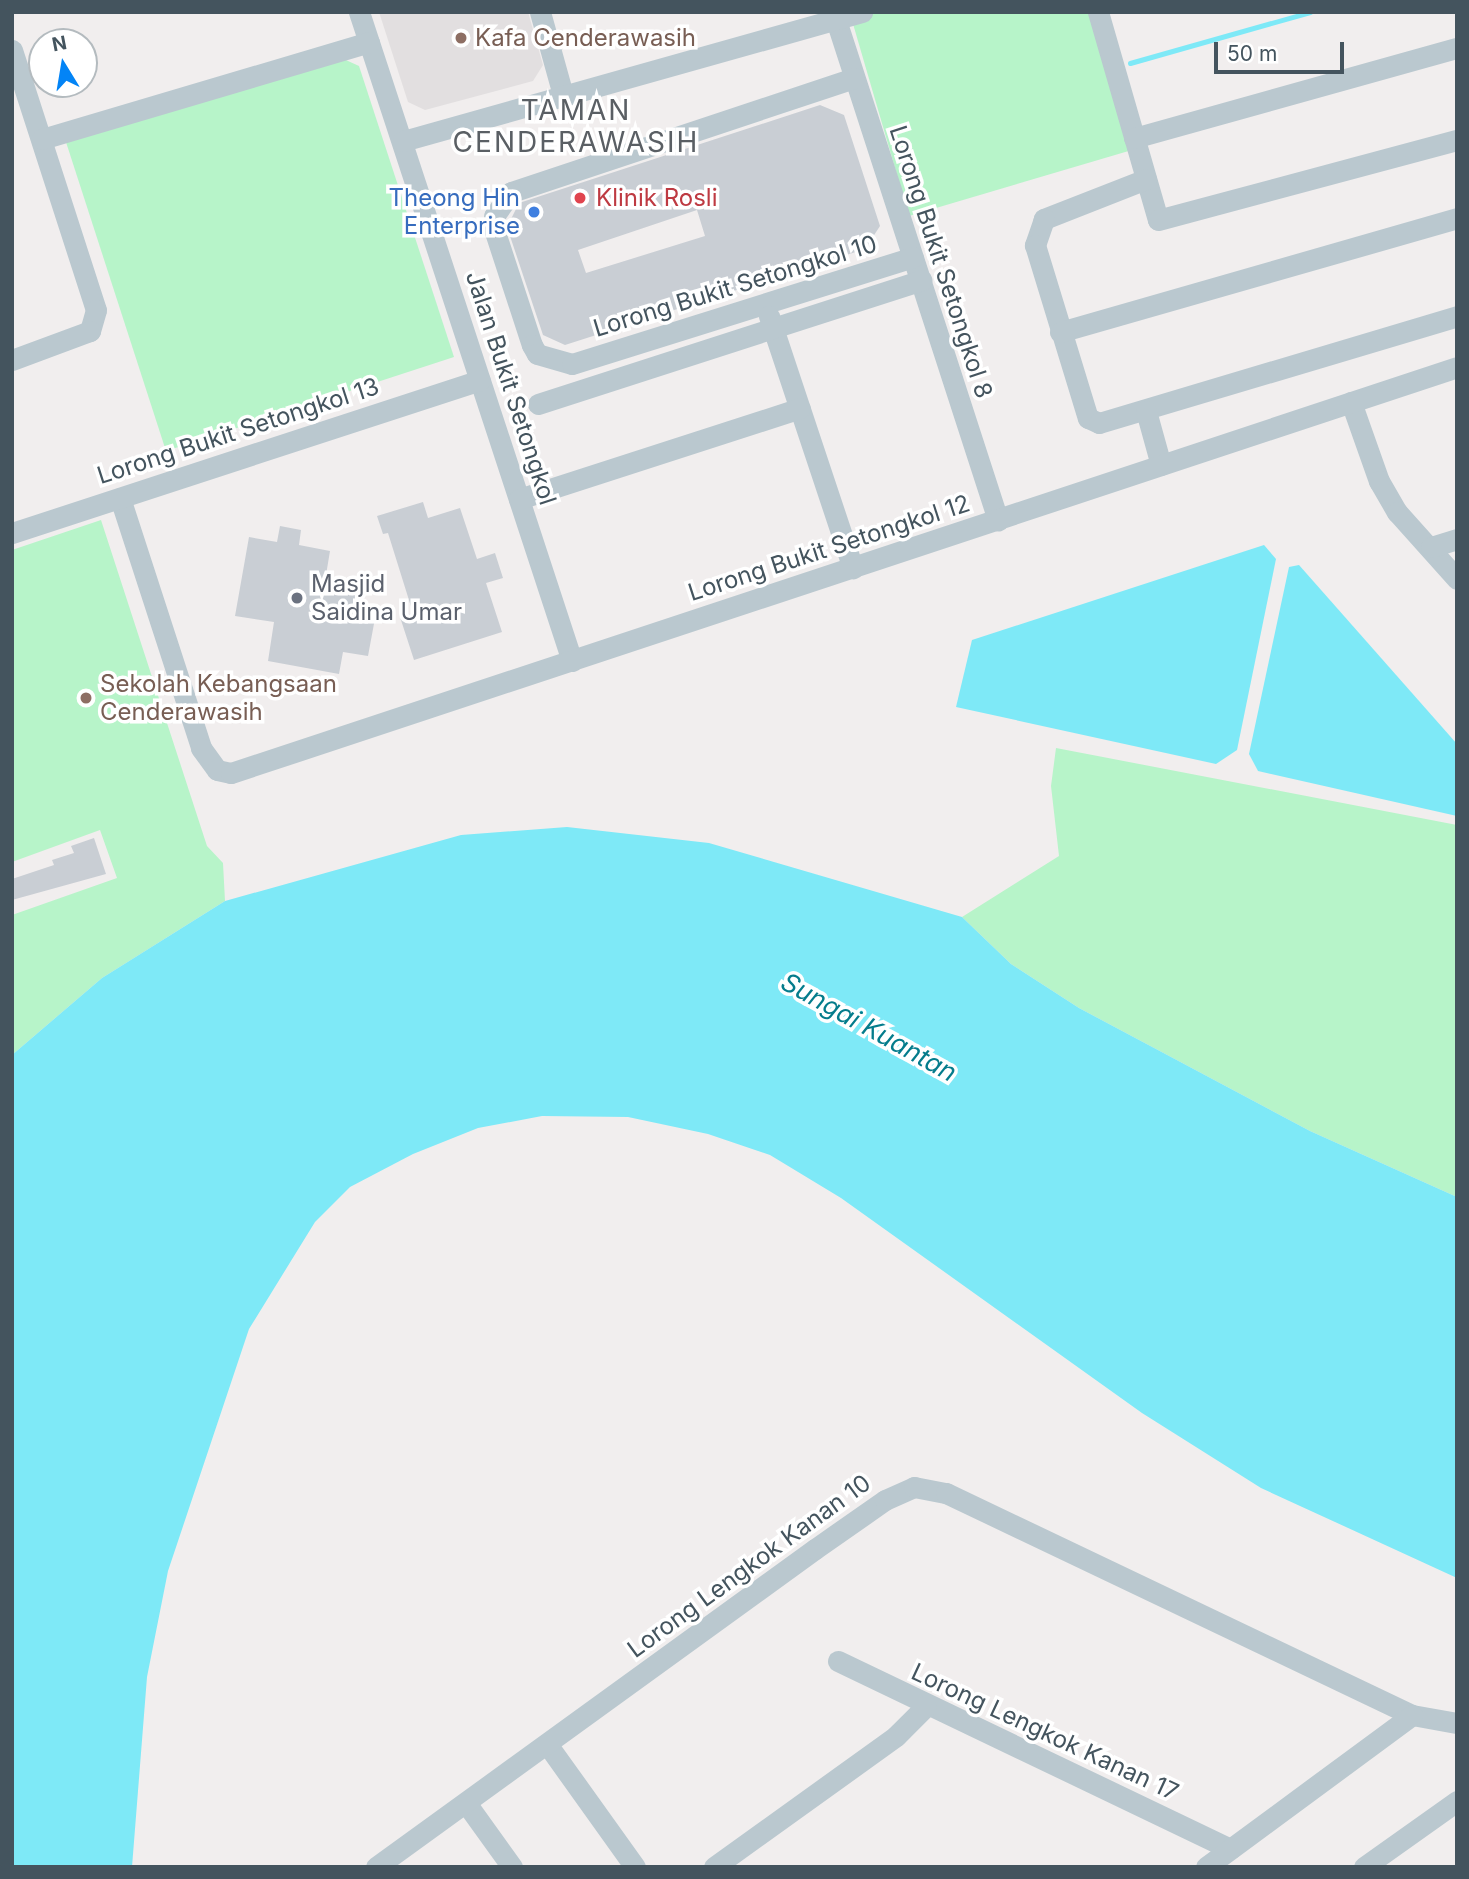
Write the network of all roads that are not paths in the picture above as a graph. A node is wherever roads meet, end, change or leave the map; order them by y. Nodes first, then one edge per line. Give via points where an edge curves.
1 (359, 12) edge
2 (540, 12) edge
3 (862, 12) edge
4 (1098, 12) edge
5 (823, 19) edge
6 (369, 42) junction
7 (1457, 48) edge
8 (12, 50) edge
9 (854, 78) junction
10 (563, 95) junction
11 (1134, 138) junction
12 (42, 139) junction
13 (1457, 140) edge
14 (403, 141) junction
15 (1146, 179) junction
16 (1457, 218) edge
17 (913, 257) junction
18 (921, 280) junction
19 (765, 304) junction
20 (1457, 316) edge
21 (773, 328) junction
22 (1060, 332) junction
23 (12, 360) edge
24 (1457, 367) edge
25 (480, 380) junction
26 (1351, 402) junction
27 (538, 404) dead end
28 (800, 408) junction
29 (1146, 411) junction
30 (1161, 465) junction
31 (120, 498) junction
32 (519, 499) junction
33 (998, 520) junction
34 (12, 533) edge
35 (1457, 539) edge
36 (1431, 547) junction
37 (853, 568) junction
38 (1457, 579) edge
39 (572, 662) junction
40 (838, 1661) dead end
41 (926, 1706) junction
42 (1412, 1715) junction
43 (1457, 1723) edge
44 (548, 1744) junction
45 (1457, 1801) edge
46 (466, 1802) junction
47 (1230, 1849) junction
48 (743, 1858) edge
49 (1366, 1863) edge
50 (376, 1867) edge
51 (512, 1867) edge
52 (635, 1867) edge
53 (714, 1867) edge
54 (1206, 1867) edge

1 - 6 street, Jalan Bukit Setongkol
2 - 10 street
3 - 5 street
4 - 11 street
5 - 9 street, Lorong Bukit Setongkol 8
5 - 10 street
6 - 12 street
6 - 14 street, Jalan Bukit Setongkol
7 - 11 street
8 - 12 street
9 - 17 street, Lorong Bukit Setongkol 8
9 - 19 street, Lorong Bukit Setongkol 10 via 523,185 511,192 494,216 494,229 537,354 572,364
10 - 14 street
11 - 15 street
12 - 23 street via 94,298 96,321 78,338
13 - 15 street via 1158,220
14 - 25 street, Jalan Bukit Setongkol
15 - 22 street via 1044,219 1035,244
16 - 22 street
17 - 18 street, Lorong Bukit Setongkol 8
17 - 19 street, Lorong Bukit Setongkol 10
18 - 21 street
18 - 33 street, Lorong Bukit Setongkol 8
19 - 21 street
20 - 29 street
21 - 27 street
21 - 28 street
22 - 29 street via 1088,418 1107,423
24 - 26 street, Lorong Bukit Setongkol 12
25 - 31 street, Lorong Bukit Setongkol 13
25 - 32 street, Jalan Bukit Setongkol
26 - 30 street, Lorong Bukit Setongkol 12
26 - 36 street via 1379,481 1397,512
28 - 32 street
28 - 37 street
29 - 30 street
30 - 33 street, Lorong Bukit Setongkol 12
31 - 34 street, Lorong Bukit Setongkol 13
31 - 39 street, Lorong Bukit Setongkol 12 via 201,748 217,770 231,773 254,768
32 - 39 street, Jalan Bukit Setongkol
33 - 37 street, Lorong Bukit Setongkol 12
35 - 36 street
36 - 38 street
37 - 39 street, Lorong Bukit Setongkol 12
40 - 41 street, Lorong Lengkok Kanan 17
41 - 47 street, Lorong Lengkok Kanan 17
41 - 48 street via 896,1736
42 - 43 street, Lorong Lengkok Kanan 10
42 - 44 street, Lorong Lengkok Kanan 10 via 946,1493 914,1487 875,1507
42 - 47 street
44 - 46 street, Lorong Lengkok Kanan 10
44 - 52 street
45 - 49 street
46 - 50 street, Lorong Lengkok Kanan 10
46 - 51 street
47 - 54 street
48 - 53 street

